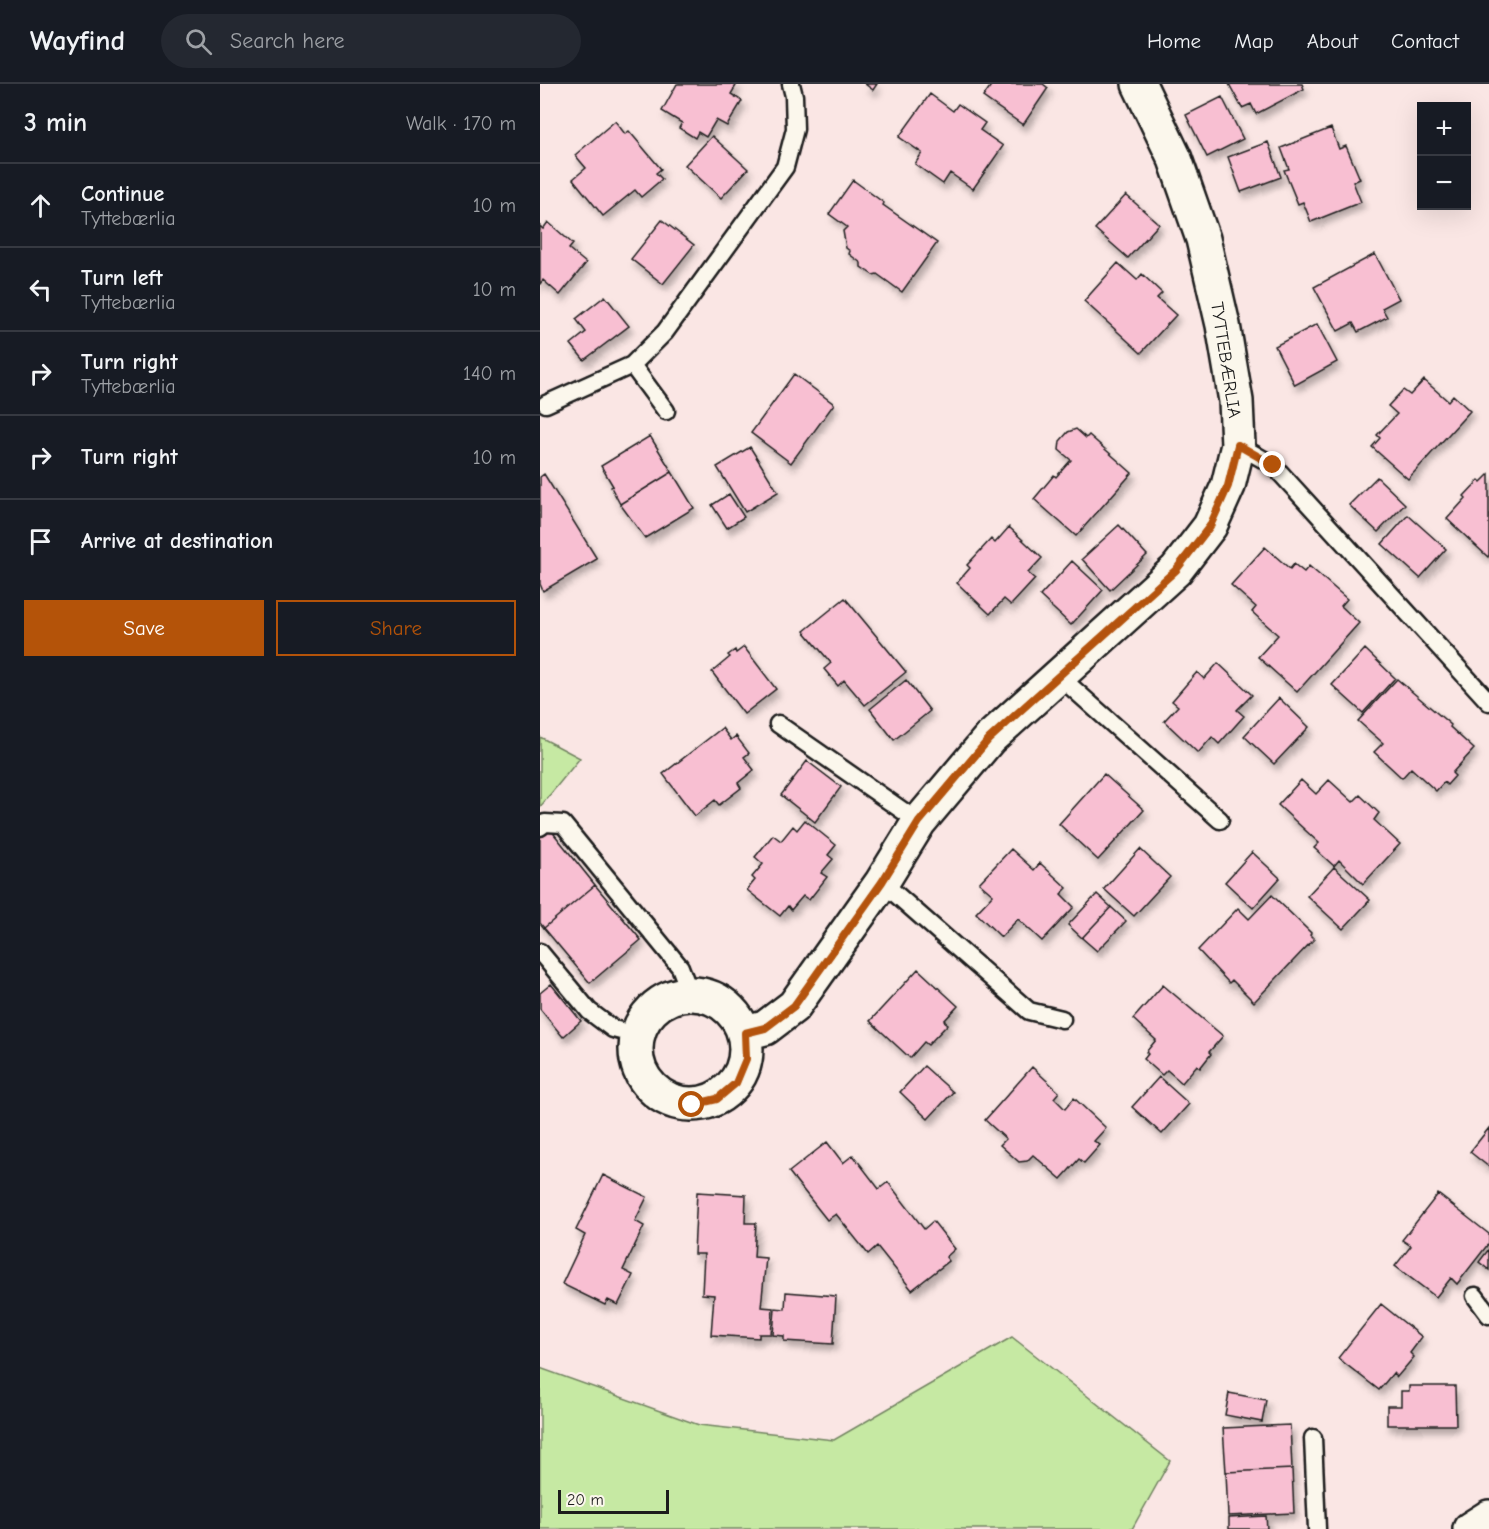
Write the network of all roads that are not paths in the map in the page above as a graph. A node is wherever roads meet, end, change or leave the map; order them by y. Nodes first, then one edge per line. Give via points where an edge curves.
1 (791, 84) edge
2 (1139, 84) edge
3 (632, 364) junction
4 (546, 404) dead end
5 (666, 411) dead end
6 (1238, 445) junction
7 (1059, 676) junction
8 (1489, 702) edge
9 (778, 723) dead end
10 (1220, 820) dead end
11 (919, 822) junction
12 (540, 827) edge
13 (882, 882) junction
14 (540, 952) edge
15 (690, 993) junction
16 (1062, 1019) dead end
17 (745, 1033) junction
18 (637, 1035) junction
19 (1475, 1296) dead end
20 (1489, 1316) edge
21 (1313, 1438) dead end
22 (1489, 1517) edge
23 (1317, 1529) edge
24 (1470, 1529) edge

1 - 3 lane via 795,129 784,167 665,332
2 - 6 street, TYTTEBÆRLIA via 1174,159 1203,239 1229,358
3 - 4 lane
3 - 5 lane
6 - 7 street, TYTTEBÆRLIA via 1228,486 1210,526 1176,570
6 - 8 lane via 1273,465
7 - 10 lane
7 - 11 street, TYTTEBÆRLIA via 989,739
9 - 11 lane
11 - 13 street, TYTTEBÆRLIA
12 - 15 lane via 545,823 563,824 680,967
13 - 16 lane via 1029,1011
13 - 17 street, TYTTEBÆRLIA via 794,1006 765,1028
14 - 18 lane via 589,1011 613,1029
15 - 17 street via 714,998 733,1012
15 - 18 street via 667,999 648,1013
17 - 18 street via 746,1059 736,1083 717,1099 692,1105 667,1100 647,1083 636,1060
19 - 20 lane
21 - 23 lane
22 - 24 street

